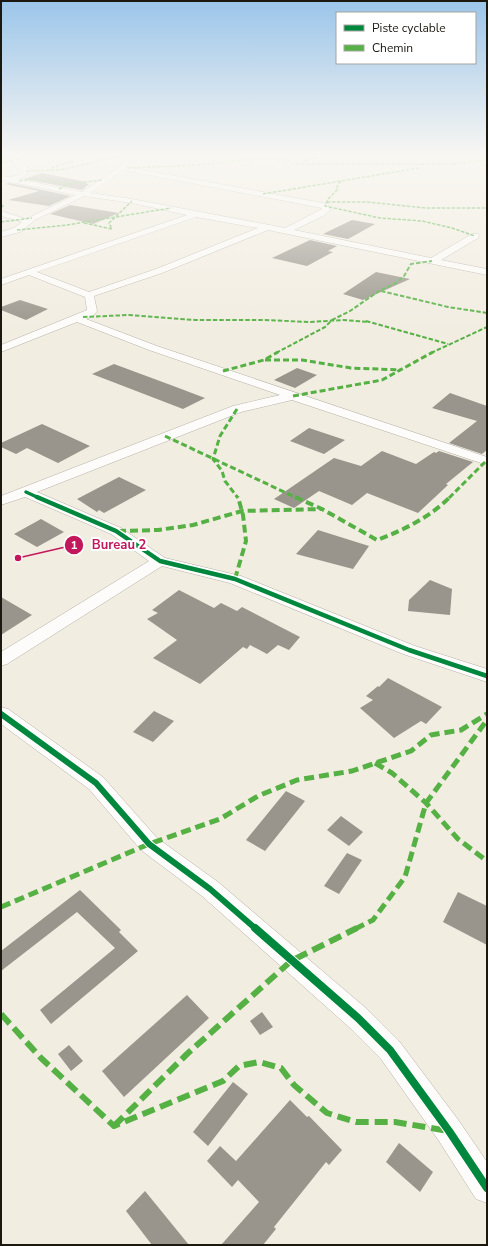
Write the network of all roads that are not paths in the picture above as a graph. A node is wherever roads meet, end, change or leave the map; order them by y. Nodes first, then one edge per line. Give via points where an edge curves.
1 (7, 215) edge
2 (37, 215) edge
3 (193, 215) edge
4 (202, 215) edge
5 (318, 215) edge
6 (28, 222) junction
7 (266, 228) junction
8 (285, 231) junction
9 (1, 235) edge
10 (474, 236) dead end
11 (432, 261) junction
12 (28, 272) junction
13 (487, 272) edge
14 (1, 282) edge
15 (89, 295) junction
16 (77, 319) junction
17 (1, 349) edge
18 (293, 396) junction
19 (487, 461) edge
20 (26, 492) junction
21 (1, 501) edge
22 (160, 561) junction
23 (1, 660) edge
24 (487, 676) edge
25 (1, 714) edge
26 (487, 1188) edge

1 - 6 street
2 - 6 street
3 - 12 street
4 - 7 street
5 - 8 street
6 - 9 street via 17,230
7 - 8 street
7 - 15 street via 159,271
8 - 11 street
10 - 11 street
11 - 13 street
12 - 14 street
12 - 15 street
15 - 16 street via 92,311
16 - 17 street
16 - 18 street
18 - 19 street
18 - 20 street via 237,409
20 - 21 street
20 - 22 street via 116,531
22 - 23 street
22 - 24 street via 235,579 409,650
25 - 26 street via 96,783 149,844 210,889 358,1018 390,1050

